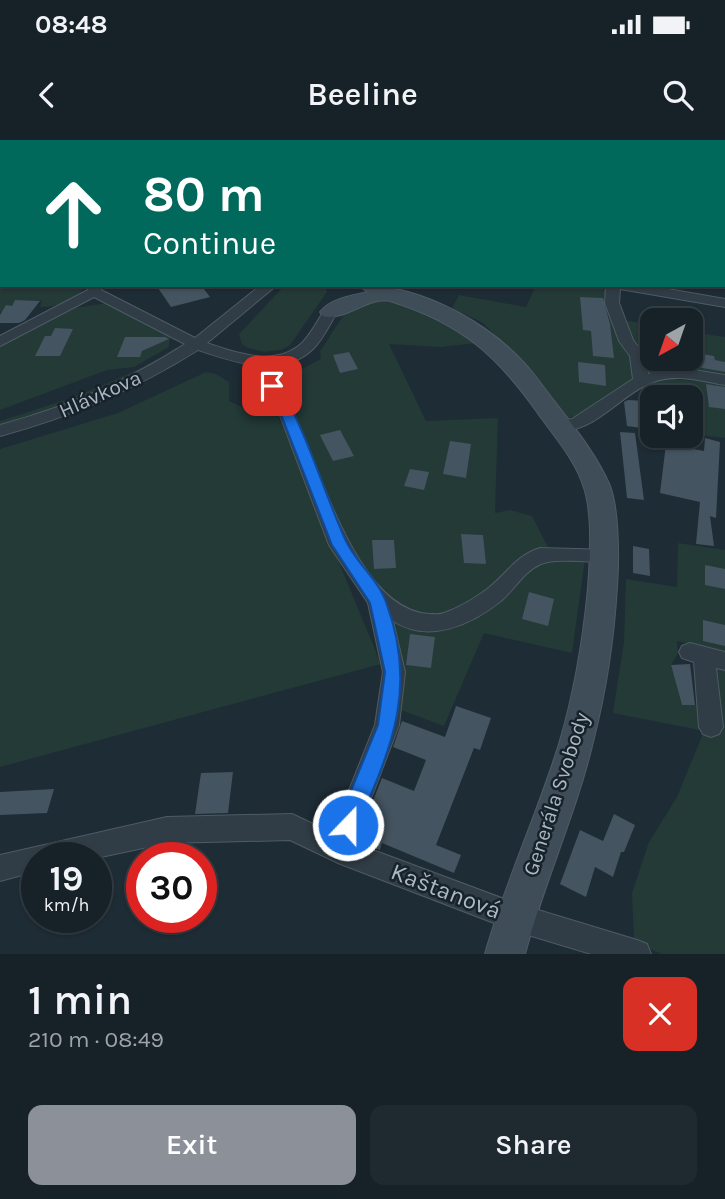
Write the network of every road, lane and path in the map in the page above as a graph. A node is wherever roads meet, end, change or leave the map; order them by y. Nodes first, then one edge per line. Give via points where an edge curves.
1 (267, 287) edge
2 (337, 287) edge
3 (616, 287) edge
4 (628, 287) edge
5 (95, 289) edge
6 (380, 290) edge
7 (725, 303) edge
8 (330, 312) junction
9 (0, 342) edge
10 (195, 344) junction
11 (638, 356) junction
12 (677, 372) junction
13 (725, 380) edge
14 (641, 381) junction
15 (272, 386) dead end
16 (557, 425) junction
17 (0, 431) edge
18 (605, 555) junction
19 (378, 601) junction
20 (706, 657) edge
21 (711, 727) dead end
22 (112, 842) edge
23 (338, 850) junction
24 (21, 862) edge
25 (0, 868) edge
26 (510, 936) edge
27 (637, 954) edge

1 - 10 street, Hlávkova
2 - 8 main road
3 - 11 street via 612,303 626,341
4 - 7 street
5 - 9 street
5 - 10 street
6 - 8 main road
6 - 16 main road, Generála Svobody via 434,309 474,330 521,373
8 - 10 street via 305,348 287,358 250,362
10 - 17 street, Hlávkova via 107,393
11 - 12 street
11 - 14 street
12 - 13 street
12 - 14 street
14 - 16 street via 576,424
15 - 19 street via 287,412 340,545
16 - 18 main road, Generála Svobody via 598,489
18 - 19 street via 540,555 494,594 445,623 410,621
18 - 26 main road, Generála Svobody via 598,642 576,744
19 - 23 street via 394,672 387,725
20 - 21 street
22 - 23 street, Kaštanová via 167,830 292,827
23 - 26 street, Kaštanová
24 - 25 street, Kaštanová
26 - 27 street, Kaštanová

